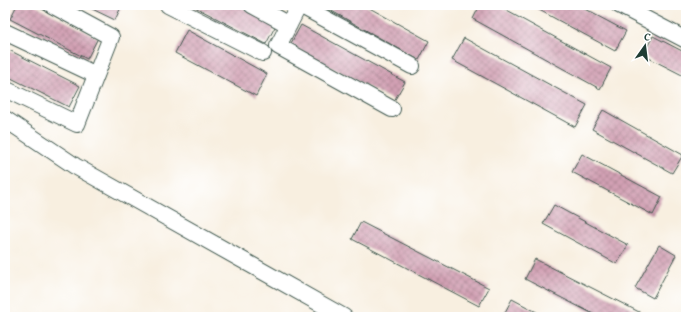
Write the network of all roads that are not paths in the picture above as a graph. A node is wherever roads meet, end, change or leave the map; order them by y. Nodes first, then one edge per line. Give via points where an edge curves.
1 (52, 5) edge
2 (168, 5) edge
3 (252, 5) edge
4 (300, 5) edge
5 (619, 5) edge
6 (289, 25) junction
7 (5, 32) edge
8 (686, 40) edge
9 (263, 53) dead end
10 (412, 66) dead end
11 (96, 75) junction
12 (5, 89) edge
13 (392, 109) dead end
14 (5, 118) edge
15 (344, 317) edge

1 - 11 street via 111,37
2 - 9 street
3 - 6 street
4 - 6 street
4 - 10 street
5 - 8 street
6 - 13 street via 278,46
7 - 11 street
11 - 12 street via 77,124
14 - 15 street via 75,166

